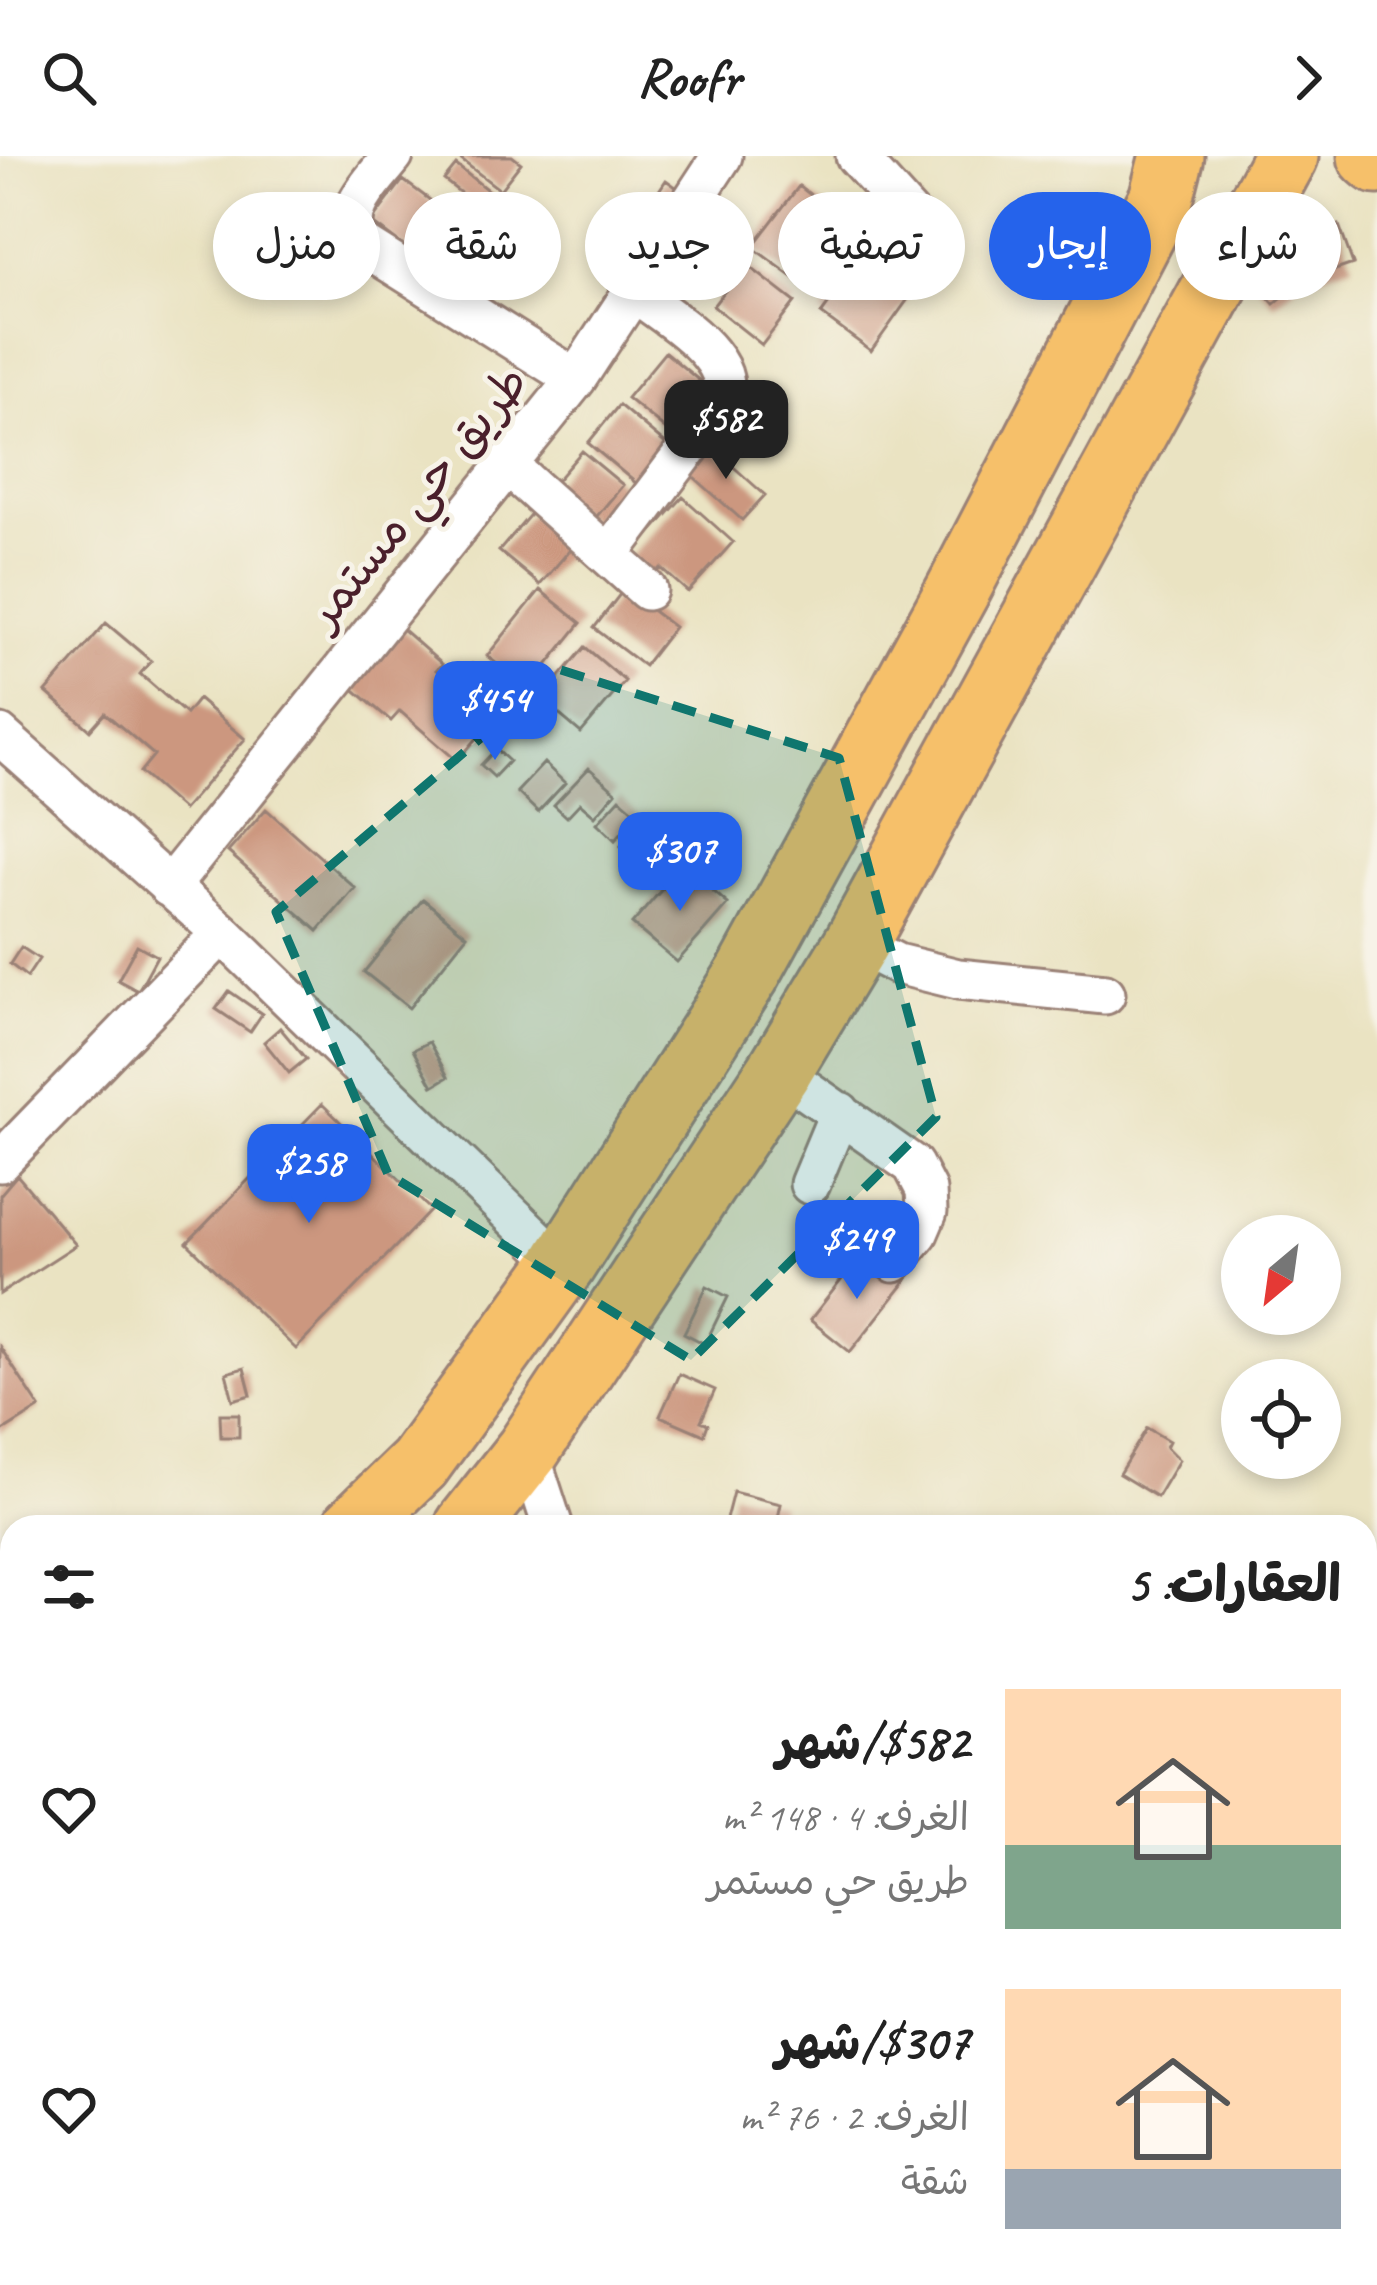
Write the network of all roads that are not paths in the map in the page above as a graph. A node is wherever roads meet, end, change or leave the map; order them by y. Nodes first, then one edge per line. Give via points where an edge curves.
1 (393, 156) edge
2 (722, 156) edge
3 (856, 156) edge
4 (1172, 156) edge
5 (1286, 156) edge
6 (1370, 156) edge
7 (1377, 162) edge
8 (699, 192) edge
9 (889, 192) edge
10 (630, 300) edge
11 (645, 300) edge
12 (576, 379) junction
13 (506, 464) junction
14 (608, 555) junction
15 (647, 590) dead end
16 (0, 735) edge
17 (169, 886) junction
18 (222, 934) junction
19 (856, 943) junction
20 (1105, 994) dead end
21 (779, 1071) junction
22 (840, 1112) junction
23 (0, 1162) edge
24 (810, 1184) dead end
25 (894, 1262) dead end
26 (563, 1265) junction
27 (528, 1450) junction
28 (366, 1515) edge
29 (477, 1515) edge
30 (550, 1515) edge

1 - 12 street via 351,215 358,242
2 - 8 street, طريق حي مستمر
3 - 9 street
4 - 26 main road via 1151,220 848,792 748,974
5 - 19 main road
6 - 7 main road
10 - 12 street, طريق حي مستمر
11 - 14 street via 718,361 726,390
12 - 13 street, طريق حي مستمر
13 - 14 street
13 - 17 street, طريق حي مستمر
14 - 15 street
16 - 17 street
17 - 18 street
18 - 23 street
18 - 26 street
19 - 20 street via 897,964 958,979
19 - 21 main road
21 - 22 street
21 - 27 main road
22 - 24 street
22 - 25 street via 913,1165 926,1190 927,1212
26 - 28 main road via 419,1464
27 - 29 main road
27 - 30 street

